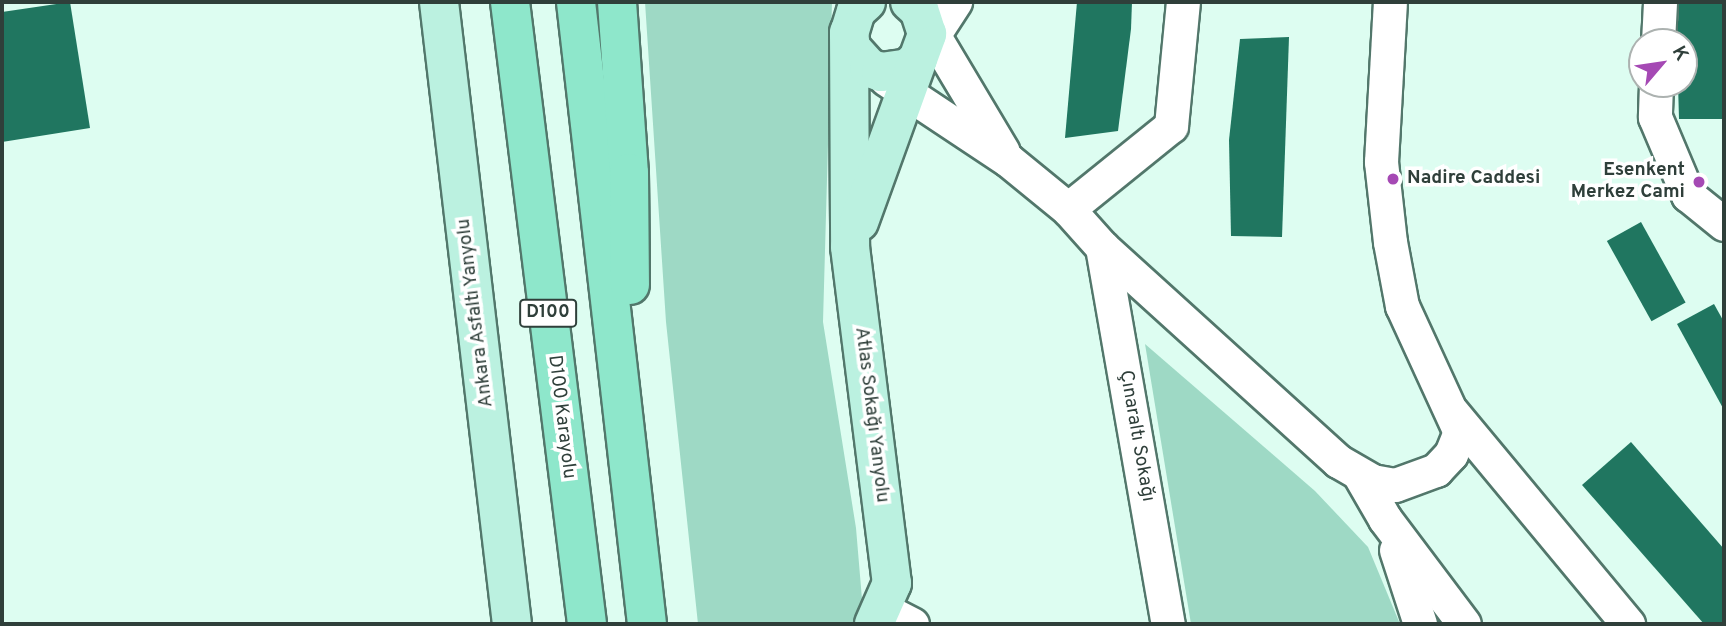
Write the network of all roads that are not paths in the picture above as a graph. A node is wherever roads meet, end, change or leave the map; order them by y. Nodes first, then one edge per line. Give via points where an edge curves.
1 (439, 2) edge
2 (510, 2) edge
3 (576, 2) edge
4 (617, 2) edge
5 (1183, 2) edge
6 (1390, 2) edge
7 (1660, 2) edge
8 (855, 13) edge
9 (923, 28) edge
10 (1659, 28) edge
11 (1655, 98) edge
12 (1008, 160) junction
13 (1068, 209) junction
14 (1724, 221) edge
15 (850, 247) junction
16 (1102, 247) junction
17 (1452, 412) junction
18 (1359, 474) junction
19 (632, 494) junction
20 (1385, 519) junction
21 (893, 612) edge
22 (512, 624) edge
23 (586, 624) edge
24 (648, 624) edge
25 (1168, 624) edge
26 (1420, 624) edge
27 (1464, 624) edge
28 (1628, 624) edge

1 - 22 main road, Ankara Asfaltı Yanyolu
2 - 23 highway, D100 Karayolu / D100
3 - 19 highway
4 - 19 highway via 629,173
5 - 13 street via 1171,126
6 - 17 street via 1381,162 1390,242 1402,306
7 - 10 street
8 - 9 main road via 851,48 869,68 895,72
8 - 15 main road, Atlas Sokağı Yanyolu
9 - 12 street
9 - 12 street
9 - 15 main road, Atlas Sokağı Yanyolu
11 - 14 street via 1654,117 1688,195
12 - 13 street
13 - 16 street
15 - 21 main road, Atlas Sokağı Yanyolu
16 - 18 street via 1338,461
16 - 25 street, Çınaraltı Sokağı
17 - 18 street via 1460,432 1451,454 1436,470 1395,485
17 - 28 street
18 - 20 street
19 - 24 highway
20 - 26 street
20 - 27 street

